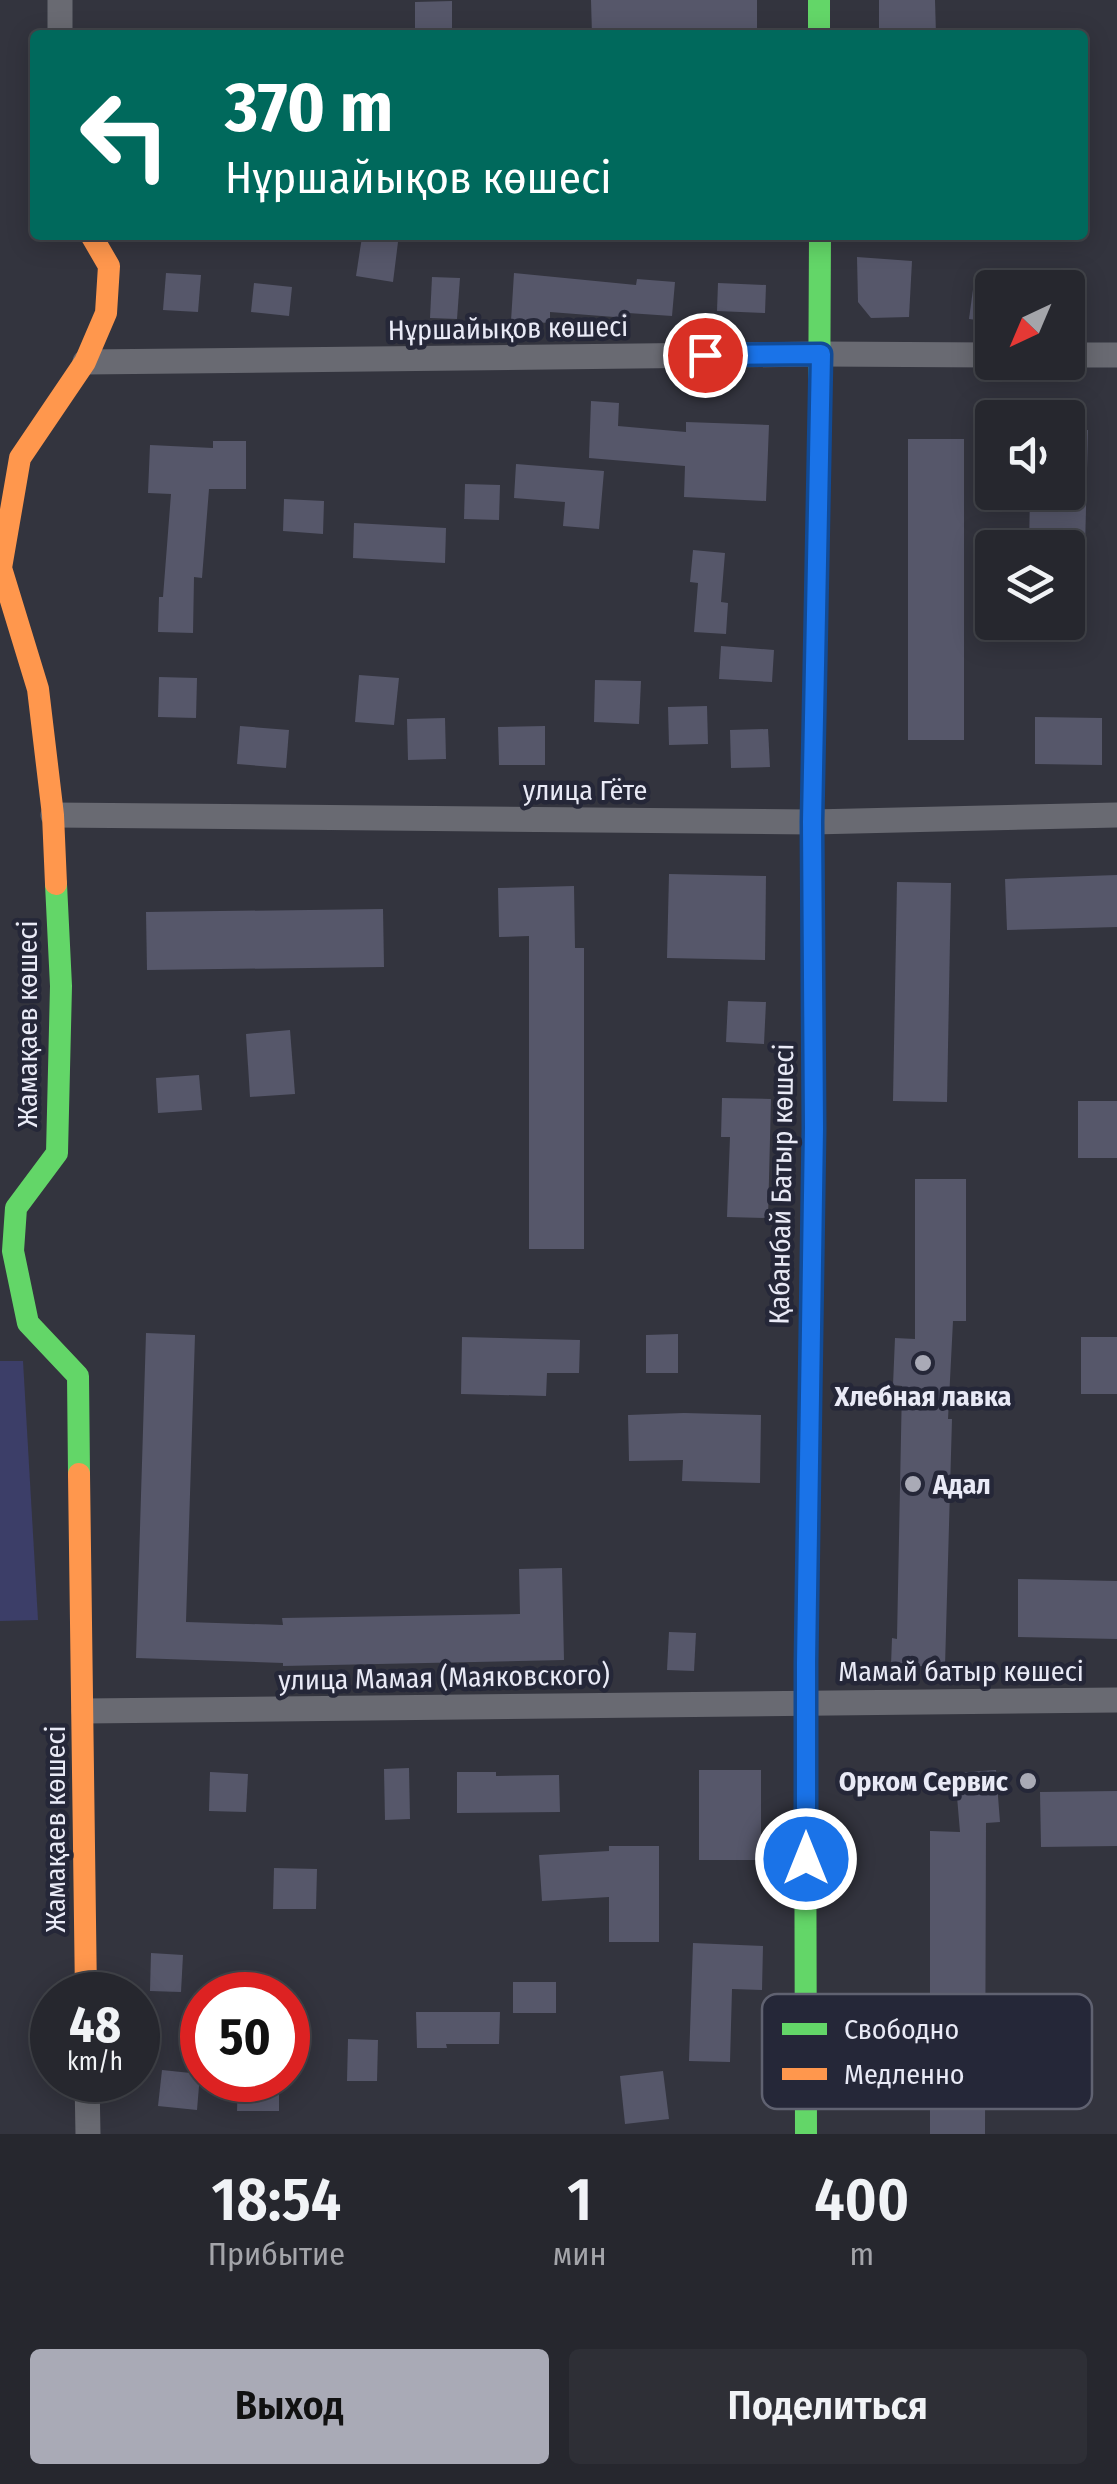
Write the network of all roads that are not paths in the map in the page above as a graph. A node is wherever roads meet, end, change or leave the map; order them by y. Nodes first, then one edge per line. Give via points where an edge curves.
1 (60, 0) edge
2 (819, 0) edge
3 (60, 30) edge
4 (819, 30) edge
5 (94, 240) edge
6 (820, 240) edge
7 (821, 354) junction
8 (975, 354) edge
9 (1085, 355) edge
10 (1117, 355) edge
11 (84, 362) junction
12 (1117, 814) edge
13 (53, 815) junction
14 (812, 822) junction
15 (1117, 1700) edge
16 (805, 1702) junction
17 (84, 1712) junction
18 (86, 1972) edge
19 (806, 1994) edge
20 (87, 2102) edge
21 (806, 2109) edge
22 (88, 2134) edge
23 (806, 2134) edge

1 - 3 street
2 - 4 main road
5 - 11 main road, Жамақаев көшесі via 109,266 106,313
6 - 7 main road, Қабанбай Батыр көшесі
7 - 8 street, Нұршайықов көшесі
7 - 11 street, Нұршайықов көшесі
7 - 14 main road, Қабанбай Батыр көшесі
9 - 10 street
11 - 13 main road, Жамақаев көшесі via 20,458 1,568 38,689
12 - 14 street, улица Гёте
13 - 14 street, улица Гёте
13 - 17 main road, Жамақаев көшесі via 61,986 57,1153 16,1208 13,1252 28,1323 78,1376
14 - 16 main road, Қабанбай Батыр көшесі
15 - 16 street, Мамай батыр көшесі
16 - 17 street, улица Мамая (Маяковского)
16 - 19 main road, Қабанбай Батыр көшесі
17 - 18 main road, Жамақаев көшесі
20 - 22 street
21 - 23 main road, Қабанбай Батыр көшесі

